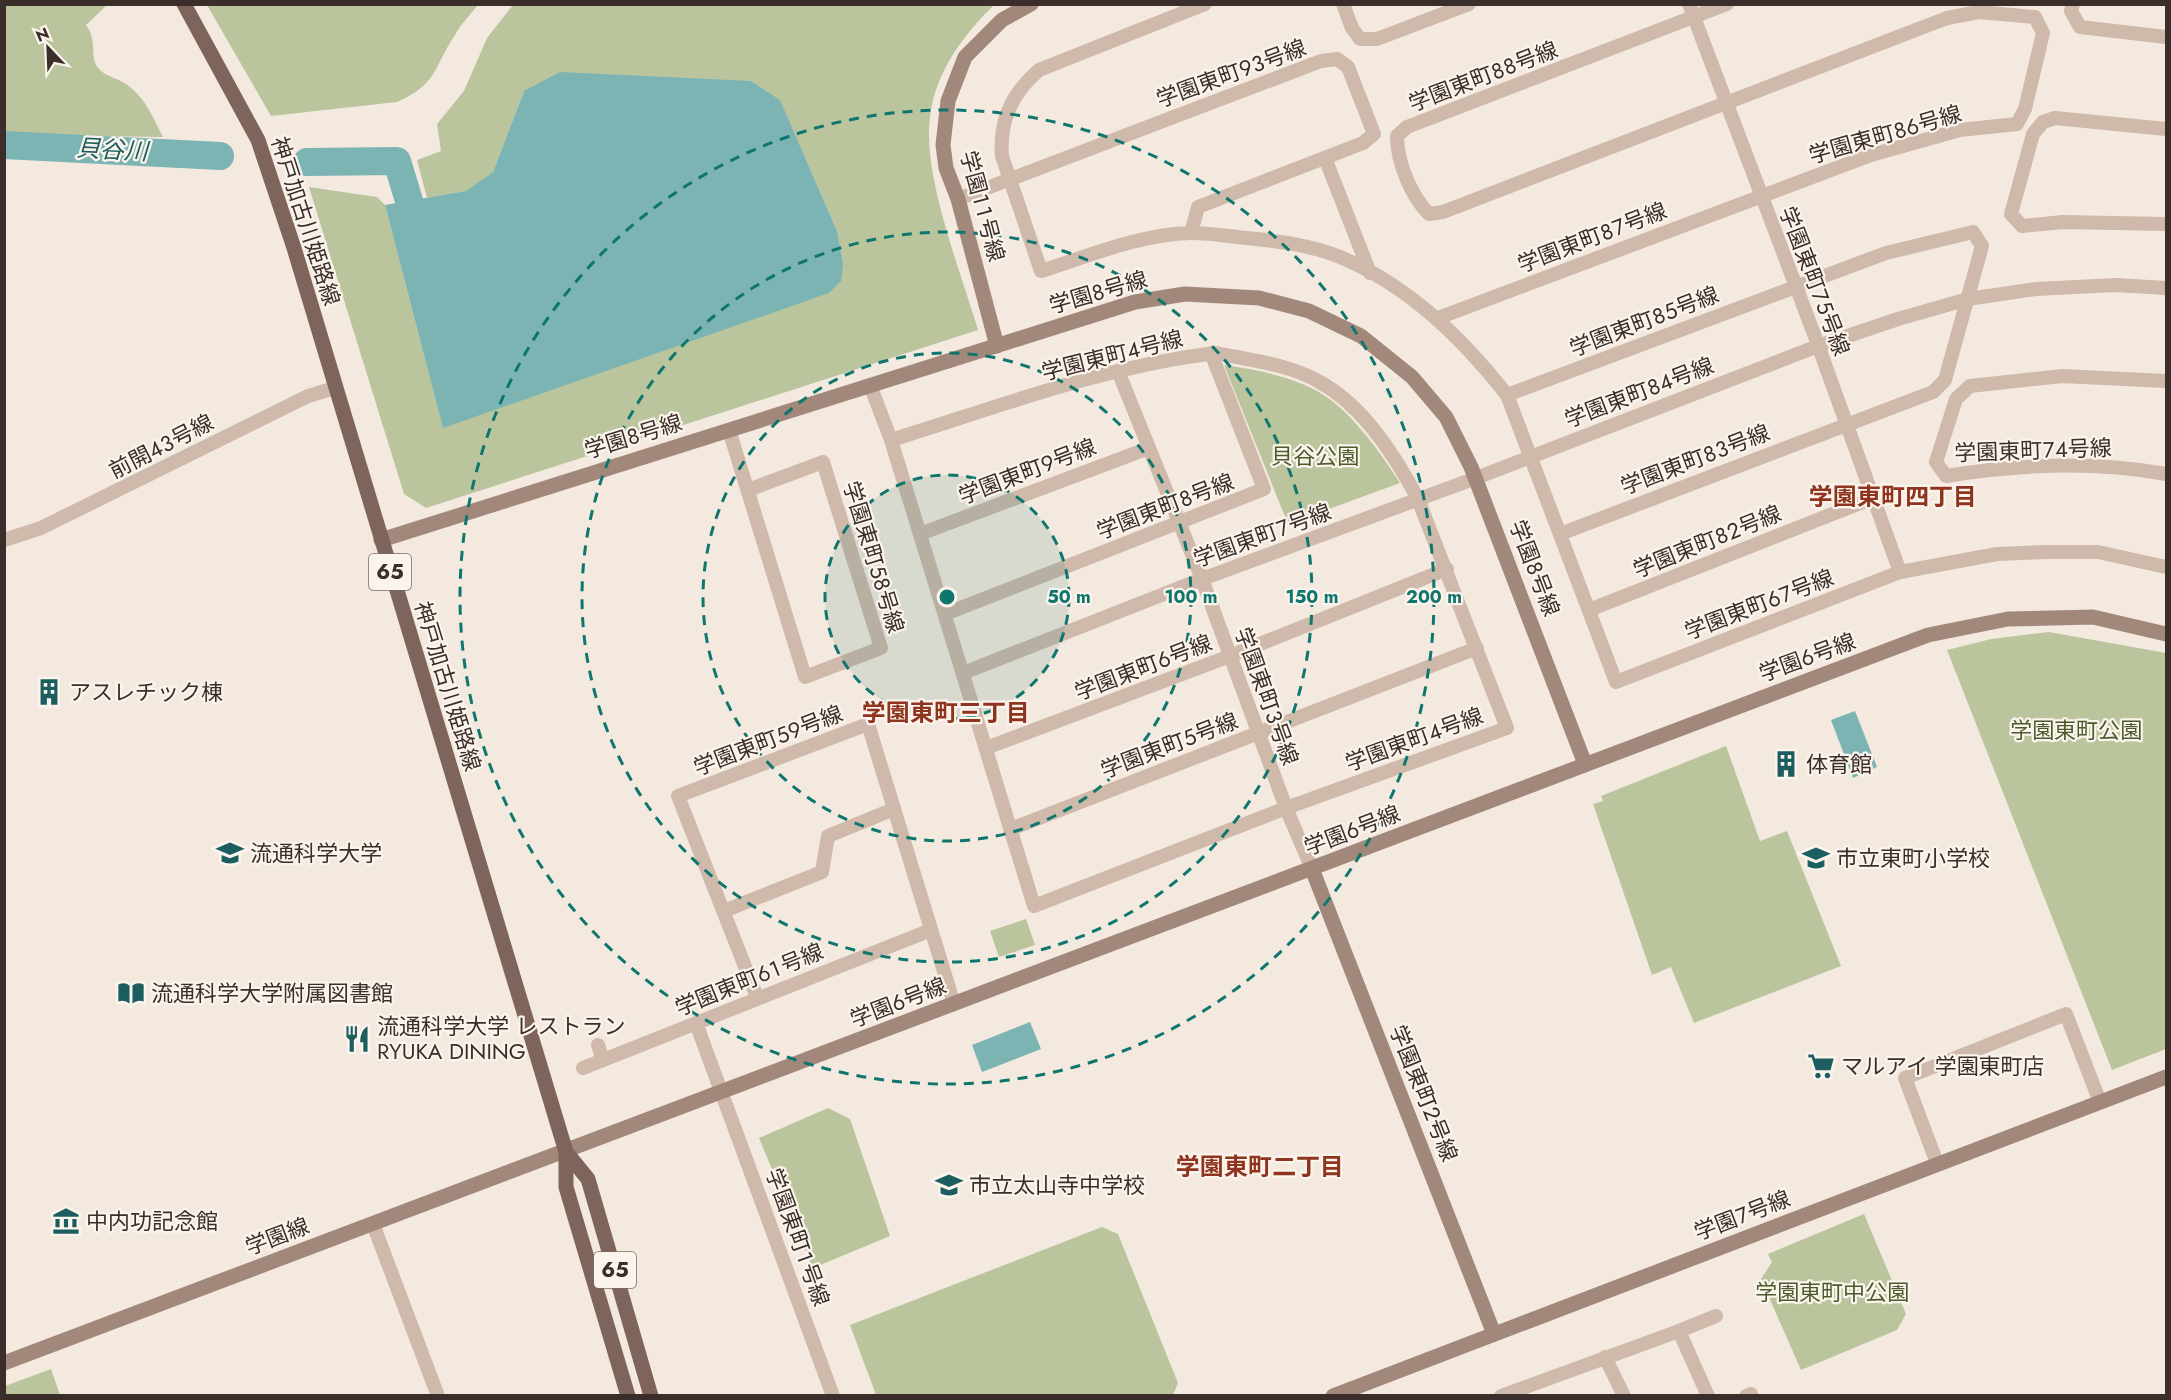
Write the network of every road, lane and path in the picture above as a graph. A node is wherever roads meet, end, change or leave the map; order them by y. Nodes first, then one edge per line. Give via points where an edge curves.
1 (184, 4) edge
2 (1031, 4) edge
3 (1205, 4) edge
4 (1343, 4) edge
5 (1468, 4) edge
6 (1727, 4) edge
7 (2073, 4) edge
8 (1691, 11) edge
9 (2166, 37) edge
10 (1726, 102) junction
11 (2166, 129) edge
12 (1325, 158) junction
13 (1009, 178) junction
14 (1760, 195) junction
15 (958, 199) junction
16 (2166, 224) edge
17 (1191, 233) junction
18 (1370, 273) junction
19 (1796, 286) junction
20 (2166, 288) edge
21 (1968, 299) junction
22 (1438, 318) junction
23 (997, 345) junction
24 (1818, 346) junction
25 (1210, 354) junction
26 (1118, 370) junction
27 (2166, 381) edge
28 (870, 385) junction
29 (335, 388) junction
30 (1507, 395) junction
31 (1846, 423) junction
32 (729, 430) junction
33 (891, 440) junction
34 (1149, 448) junction
35 (1528, 452) junction
36 (2166, 474) edge
37 (1476, 478) junction
38 (748, 490) junction
39 (1873, 498) junction
40 (1418, 499) junction
41 (1179, 523) junction
42 (920, 534) junction
43 (1560, 534) junction
44 (4, 540) edge
45 (381, 540) junction
46 (2166, 567) edge
47 (1447, 569) junction
48 (1900, 572) junction
49 (1202, 579) junction
50 (1589, 610) junction
51 (945, 614) junction
52 (2166, 634) edge
53 (1477, 648) junction
54 (1230, 656) junction
55 (963, 673) junction
56 (1258, 732) junction
57 (986, 748) junction
58 (1585, 764) junction
59 (1286, 808) junction
60 (894, 810) junction
61 (1011, 829) junction
62 (1312, 869) junction
63 (724, 911) junction
64 (931, 930) junction
65 (757, 996) junction
66 (954, 1004) junction
67 (696, 1023) junction
68 (598, 1045) dead end
69 (603, 1060) junction
70 (583, 1068) dead end
71 (2166, 1077) edge
72 (723, 1092) junction
73 (2100, 1102) junction
74 (566, 1152) junction
75 (1937, 1163) junction
76 (373, 1224) junction
77 (1716, 1316) dead end
78 (1679, 1331) junction
79 (1494, 1334) junction
80 (1605, 1356) junction
81 (4, 1363) edge
82 (1542, 1382) junction
83 (1370, 1389) edge
84 (438, 1395) edge
85 (628, 1395) edge
86 (651, 1395) edge
87 (833, 1395) edge
88 (1333, 1395) edge
89 (1501, 1395) edge
90 (1547, 1395) edge
91 (1624, 1395) edge
92 (1708, 1395) edge

1 - 29 main road, 神戸加古川姫路線 / 65 via 258,140
2 - 15 street, 学園１１号線 via 1002,20 965,57 948,101 943,145 946,168
3 - 13 street via 1051,64 1032,76 1014,99 1001,138
4 - 5 street via 1360,39 1377,39
6 - 8 street
7 - 9 street via 2071,11 2080,27
8 - 10 street, 学園東町７５号線
8 - 10 street, 学園東町８８号線 via 1407,127 1397,136 1397,152 1419,203 1429,214 1443,212
10 - 14 street, 学園東町７５号線
10 - 14 street, 学園東町８６号線 via 1947,18 1979,12 2035,16 2043,33 2025,109 2017,124 1960,130 1871,155
11 - 16 street via 2055,118 2043,122 2033,134 2011,214 2022,226 2063,222
12 - 13 street, 学園東町９３号線 via 1363,143 1374,134 1348,67 1337,59 1321,61
12 - 17 street, 学園東町９３号線 via 1198,207
12 - 18 street
13 - 15 street, 学園東町９３号線
13 - 17 street, 学園東町６７号線 via 1041,271 1151,238
14 - 19 street, 学園東町７５号線
14 - 22 street, 学園東町８７号線
15 - 23 street, 学園１１号線
17 - 18 street, 学園東町６７号線 via 1303,246 1339,256
18 - 22 street, 学園東町６７号線
19 - 21 street, 学園東町８５号線 via 1886,253 1972,232 1982,246
19 - 24 street, 学園東町７５号線
19 - 30 street, 学園東町８５号線
20 - 21 street, 学園東町８４号線 via 2116,285 2036,289
21 - 24 street, 学園東町８４号線
21 - 31 street, 学園東町８３号線 via 1945,380 1933,392
22 - 30 street, 学園東町６７号線
23 - 28 street, 学園８号線
23 - 37 street, 学園８号線 via 1135,302 1185,294 1259,298 1309,311 1361,336 1412,377 1446,417
24 - 31 street, 学園東町７５号線
24 - 35 street, 学園東町８４号線
25 - 26 street, 学園東町４号線
25 - 40 street, 学園東町４号線 via 1275,364 1318,381 1354,409 1380,437
25 - 41 street, 学園東町８号線 via 1264,489
26 - 33 street, 学園東町４号線
26 - 34 street, 学園東町３号線
27 - 36 street, 学園東町７４号線 via 2062,376 1970,386 1956,399 1936,462 1946,476 2060,465 2104,465
28 - 32 street, 学園８号線
28 - 33 street, 学園東町４号線
29 - 44 street, 前開４３号線 via 308,396 41,528
29 - 45 main road, 神戸加古川姫路線 / 65
30 - 35 street, 学園東町６７号線
31 - 39 street, 学園東町７５号線
31 - 43 street, 学園東町８３号線
32 - 38 street, 学園東町５８号線
32 - 45 street, 学園８号線
33 - 42 street, 学園東町４号線
34 - 41 street, 学園東町３号線
34 - 42 street, 学園東町９号線
35 - 37 street, 学園東町８４号線
35 - 43 street, 学園東町６７号線
37 - 40 street, 学園東町７号線
37 - 58 street, 学園８号線
38 - 38 street, 学園東町５８号線 via 805,677 881,648 823,462
39 - 48 street, 学園東町７５号線
39 - 50 street, 学園東町８２号線
40 - 47 street, 学園東町４号線
40 - 49 street, 学園東町７号線
41 - 49 street, 学園東町３号線
41 - 51 street, 学園東町８号線
42 - 51 street, 学園東町４号線
43 - 50 street, 学園東町６７号線
45 - 74 main road, 神戸加古川姫路線 / 65
46 - 48 street, 学園東町６７号線 via 2098,552 2046,552 1997,554
47 - 53 street, 学園東町４号線
47 - 54 street, 学園東町６号線
48 - 50 street, 学園東町６７号線 via 1616,682
49 - 54 street, 学園東町３号線
49 - 55 street, 学園東町７号線
51 - 55 street, 学園東町４号線
52 - 58 street, 学園６号線 via 2093,617 2008,619 1928,635
53 - 56 street, 学園東町５号線
53 - 59 street, 学園東町４号線 via 1507,728
54 - 56 street, 学園東町３号線
54 - 57 street, 学園東町６号線
55 - 57 street, 学園東町４号線
56 - 59 street, 学園東町３号線
56 - 61 street, 学園東町５号線
57 - 61 street, 学園東町４号線
58 - 62 street, 学園６号線
59 - 61 street, 学園東町４号線 via 1034,906
59 - 62 street, 学園東町３号線
60 - 63 street via 828,836 822,872
60 - 63 street, 学園東町５９号線 via 868,724 678,796
60 - 64 street, 学園東町５９号線
62 - 66 street, 学園６号線
62 - 79 street, 学園東町２号線
63 - 65 street, 学園東町５９号線
64 - 65 street, 学園東町６１号線
64 - 66 street, 学園東町５９号線
65 - 67 street, 学園東町６１号線
66 - 72 street, 学園６号線
67 - 69 street, 学園東町６１号線
67 - 72 street, 学園東町１号線
68 - 69 street
69 - 70 street, 学園東町６１号線
71 - 73 street, 学園７号線
72 - 74 street, 学園６号線
72 - 87 street, 学園東町１号線
73 - 75 street, 学園７号線
73 - 75 street via 2066,1014 1905,1078
74 - 76 street, 学園線
74 - 85 main road, 神戸加古川姫路線 / 65 via 566,1187
74 - 86 main road, 神戸加古川姫路線 / 65 via 588,1179
75 - 79 street, 学園７号線
76 - 81 street, 学園線
76 - 84 street
77 - 78 street
78 - 80 street
78 - 92 street
79 - 83 street, 学園７号線
80 - 82 street
80 - 91 street
82 - 89 street
82 - 90 street
83 - 88 street, 学園７号線

